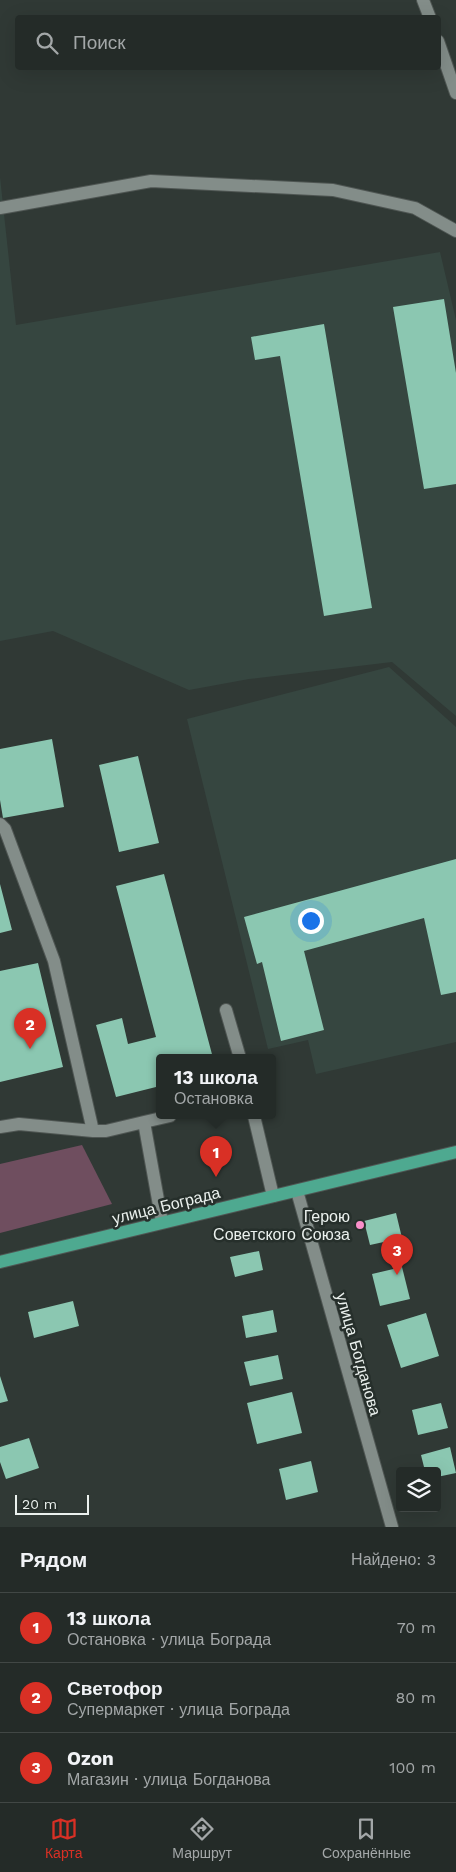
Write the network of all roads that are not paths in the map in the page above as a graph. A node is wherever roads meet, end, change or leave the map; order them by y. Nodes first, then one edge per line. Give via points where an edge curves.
1 (423, 0) edge
2 (429, 15) edge
3 (441, 50) edge
4 (456, 93) edge
5 (0, 208) edge
6 (456, 231) edge
7 (0, 824) edge
8 (226, 1010) dead end
9 (239, 1054) edge
10 (157, 1119) edge
11 (255, 1119) edge
12 (144, 1122) junction
13 (0, 1127) edge
14 (93, 1131) junction
15 (456, 1152) edge
16 (297, 1191) junction
17 (273, 1196) junction
18 (162, 1222) junction
19 (0, 1262) edge
20 (392, 1527) edge

1 - 2 street
3 - 4 street
5 - 6 street via 151,181 333,190 415,208
7 - 14 street via 54,961
8 - 9 street
10 - 12 street
11 - 17 street
12 - 14 street via 106,1132
12 - 18 street
13 - 14 street via 19,1124
15 - 16 main road, улица Бограда
16 - 17 main road, улица Бограда
16 - 20 street, улица Богданова
17 - 18 main road, улица Бограда
18 - 19 main road, улица Бограда

